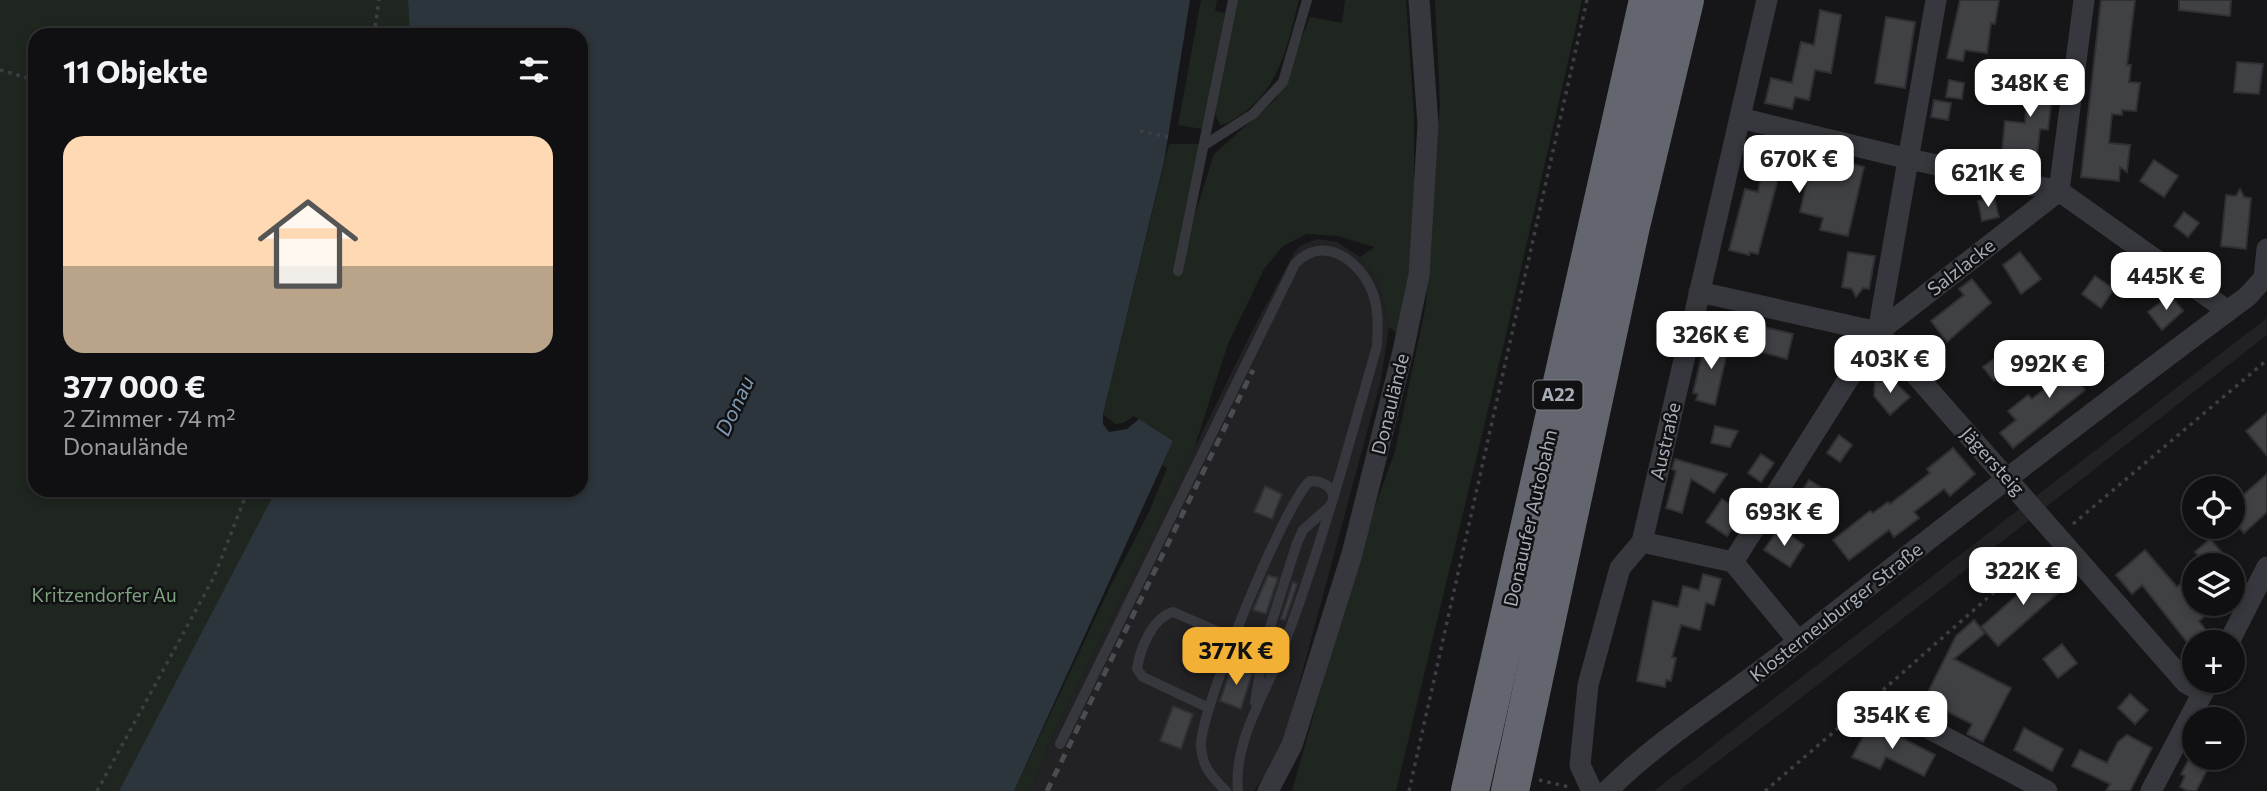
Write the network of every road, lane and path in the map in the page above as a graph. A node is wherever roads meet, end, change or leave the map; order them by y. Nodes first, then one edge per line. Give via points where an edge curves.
1 (379, 0) edge
2 (1233, 0) edge
3 (1307, 0) edge
4 (1419, 0) edge
5 (1587, 0) edge
6 (1647, 0) edge
7 (1685, 0) edge
8 (1767, 0) edge
9 (1937, 0) edge
10 (2084, 0) edge
11 (375, 28) edge
12 (0, 71) edge
13 (28, 78) edge
14 (1740, 118) junction
15 (1140, 131) dead end
16 (1168, 137) dead end
17 (1206, 144) junction
18 (1909, 159) junction
19 (2059, 191) junction
20 (2267, 249) edge
21 (1178, 271) dead end
22 (1699, 292) junction
23 (2228, 311) junction
24 (1878, 332) junction
25 (2267, 360) edge
26 (2006, 478) junction
27 (245, 497) edge
28 (1333, 501) junction
29 (2059, 536) junction
30 (1642, 542) junction
31 (1733, 562) junction
32 (2267, 566) edge
33 (2234, 630) edge
34 (1235, 639) junction
35 (1798, 642) junction
36 (2182, 678) edge
37 (2203, 693) edge
38 (1209, 708) junction
39 (1890, 708) dead end
40 (1251, 722) junction
41 (1060, 744) dead end
42 (1523, 785) edge
43 (1582, 789) edge
44 (97, 791) edge
45 (1226, 791) edge
46 (1238, 791) edge
47 (1268, 791) edge
48 (1409, 791) edge
49 (1470, 791) edge
50 (1607, 791) edge
51 (1765, 791) edge
52 (2047, 791) edge
53 (2151, 791) edge

1 - 11 path
2 - 17 lane
3 - 17 lane via 1283,82 1253,114
4 - 47 street, Donaulände via 1428,125 1419,275 1352,554 1292,745
5 - 48 path
6 - 49 highway, Donauufer Autobahn / A22
7 - 42 highway, Donauufer Autobahn / A22 via 1631,226
8 - 14 street, Austraße
9 - 18 street
10 - 19 street
12 - 13 path
14 - 18 street
14 - 22 street, Austraße
15 - 16 path
17 - 21 lane
18 - 19 street
18 - 24 street
19 - 23 street
19 - 24 street, Salzlacke
20 - 23 street, Klosterneuburger Straße via 2264,278
22 - 24 street
22 - 30 street, Austraße
23 - 26 street, Klosterneuburger Straße
24 - 26 street, Jägersteig
24 - 31 street
25 - 29 path
26 - 29 street, Jägersteig
26 - 35 street, Klosterneuburger Straße
27 - 44 path via 214,577
28 - 34 lane via 1328,486 1317,481 1310,481 1297,494
28 - 40 lane via 1282,651
28 - 40 lane via 1303,530 1297,543 1265,643
28 - 41 lane via 1377,346 1378,321 1364,276 1343,256 1321,249 1303,255 1295,264
29 - 36 street, Jägersteig
29 - 51 path
30 - 31 street
30 - 43 street, Austraße via 1620,568 1588,685
31 - 35 street
32 - 33 street
34 - 38 lane
34 - 38 lane via 1173,612 1159,619 1139,658 1137,668 1143,677
35 - 50 street, Klosterneuburger Straße
37 - 53 street
38 - 45 lane via 1200,743 1202,764
39 - 52 street
40 - 46 lane via 1239,758
42 - 43 path

